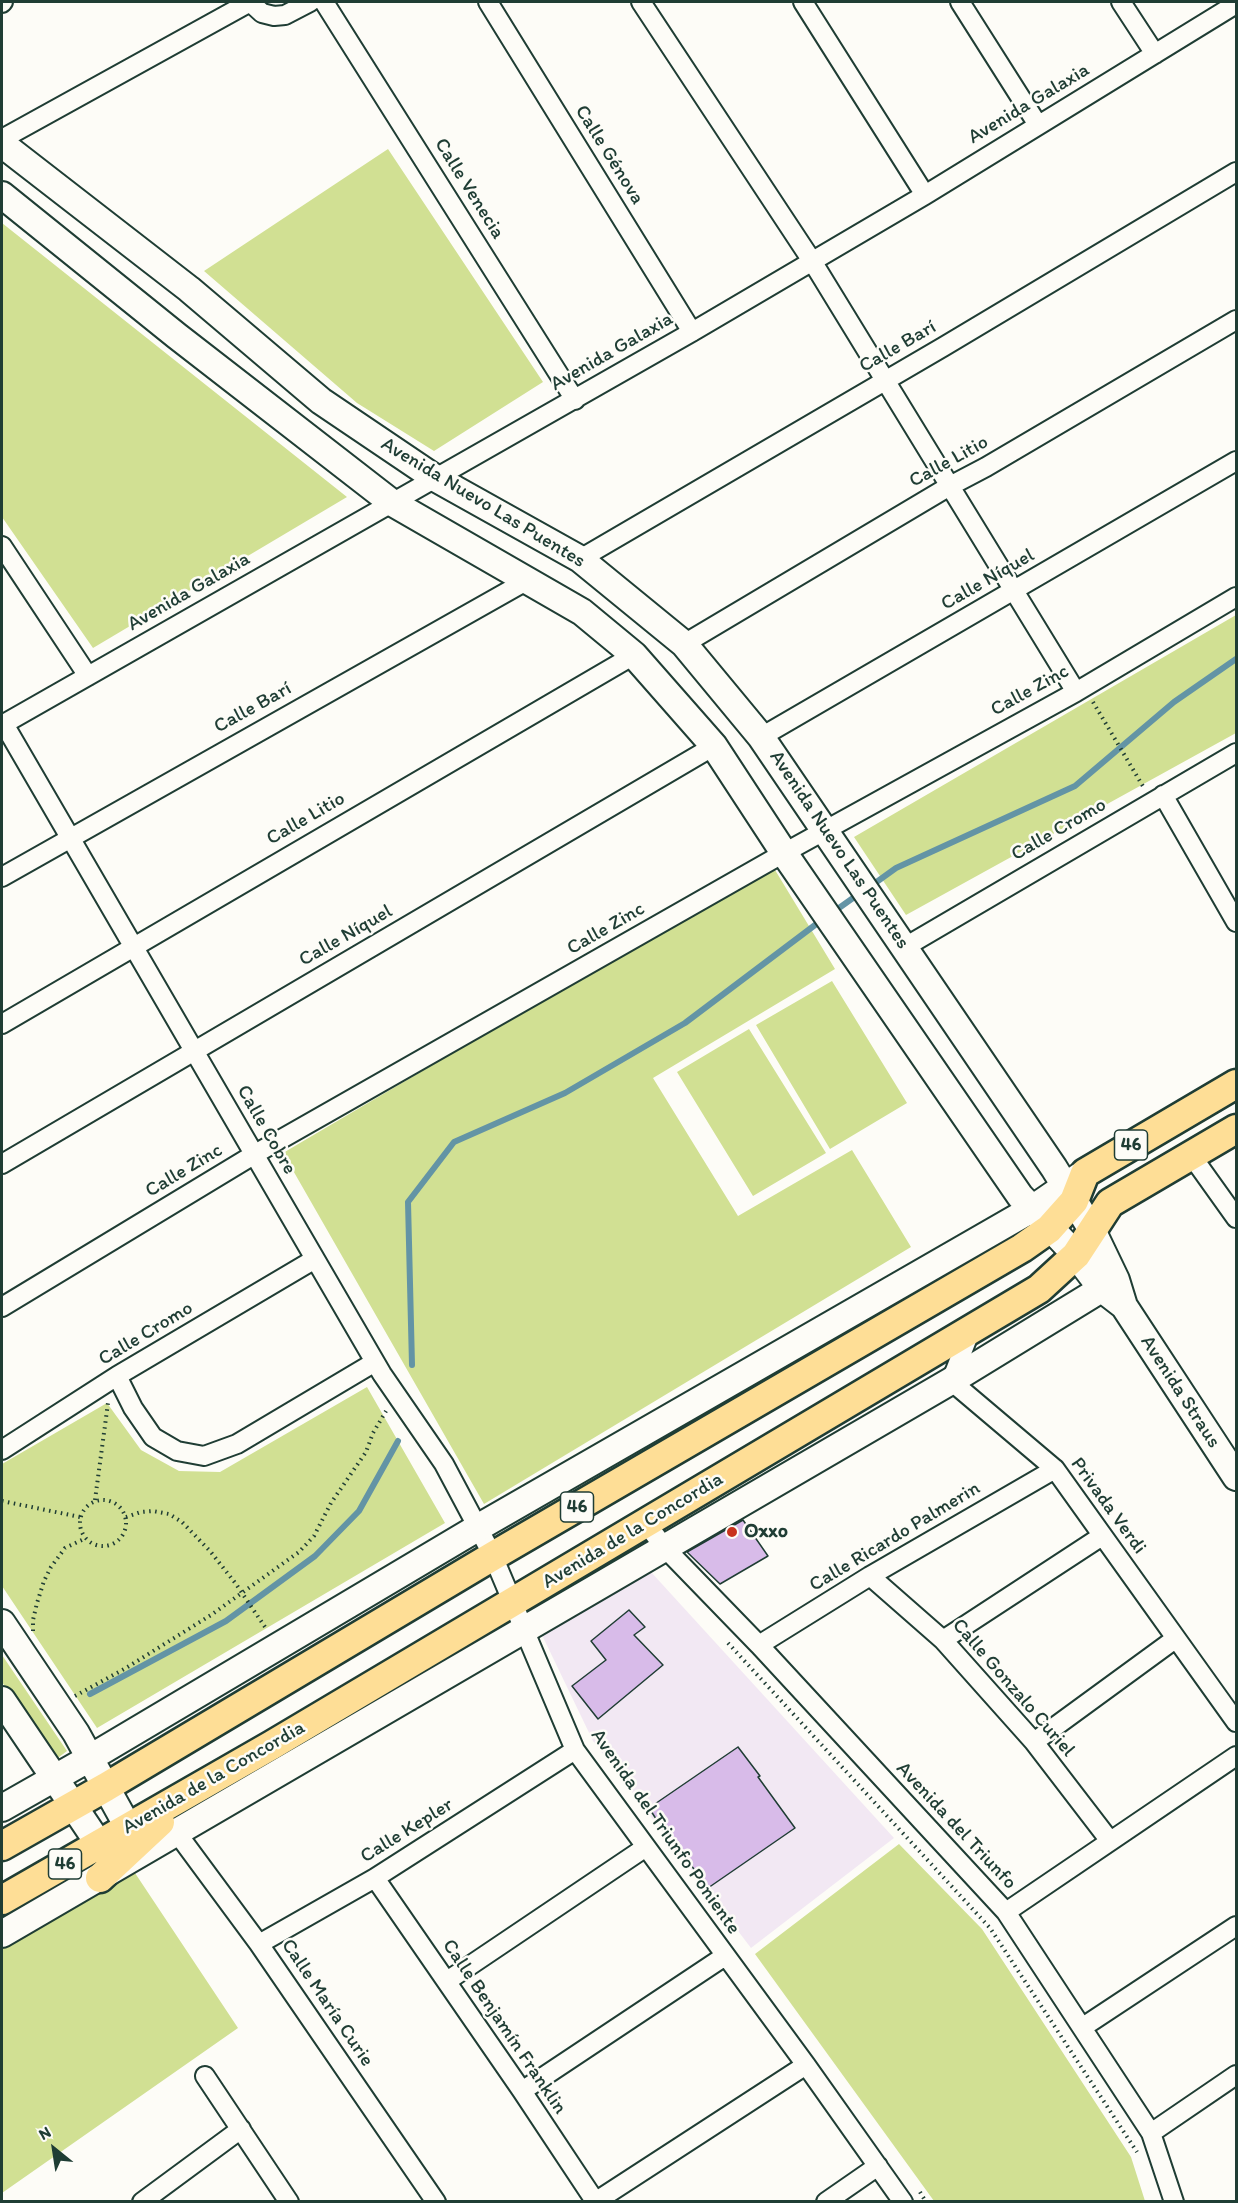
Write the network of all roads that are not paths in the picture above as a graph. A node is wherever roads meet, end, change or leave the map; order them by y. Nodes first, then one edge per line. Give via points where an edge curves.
1 (250, 2) edge
2 (310, 2) edge
3 (324, 2) edge
4 (488, 2) edge
5 (641, 2) edge
6 (802, 2) edge
7 (960, 2) edge
8 (1121, 2) edge
9 (1236, 4) edge
10 (1155, 54) junction
11 (1038, 125) junction
12 (2, 139) edge
13 (2, 144) edge
14 (1236, 172) edge
15 (2, 195) edge
16 (924, 195) junction
17 (812, 261) junction
18 (1236, 321) edge
19 (692, 332) junction
20 (884, 381) junction
21 (575, 400) junction
22 (1236, 461) edge
23 (435, 478) junction
24 (948, 487) junction
25 (391, 502) junction
26 (2, 546) edge
27 (580, 559) junction
28 (528, 580) junction
29 (1014, 591) junction
30 (1236, 597) edge
31 (684, 644) junction
32 (634, 655) junction
33 (88, 676) junction
34 (1080, 690) junction
35 (3, 724) edge
36 (761, 737) junction
37 (714, 746) junction
38 (1236, 753) edge
39 (1163, 795) junction
40 (825, 830) junction
41 (70, 838) junction
42 (784, 853) junction
43 (2, 878) edge
44 (1231, 901) edge
45 (1236, 922) edge
46 (133, 946) junction
47 (905, 947) junction
48 (2, 1024) edge
49 (194, 1051) junction
50 (1236, 1084) edge
51 (1236, 1129) edge
52 (255, 1154) junction
53 (1191, 1155) junction
54 (2, 1164) edge
55 (1075, 1186) junction
56 (1236, 1218) edge
57 (1041, 1219) junction
58 (1092, 1230) junction
59 (1076, 1255) junction
60 (315, 1259) junction
61 (1109, 1284) junction
62 (2, 1307) edge
63 (970, 1332) junction
64 (375, 1362) junction
65 (117, 1376) junction
66 (951, 1381) junction
67 (2, 1450) edge
68 (1054, 1469) junction
69 (1236, 1477) edge
70 (646, 1523) junction
71 (479, 1527) junction
72 (1102, 1536) junction
73 (664, 1546) junction
74 (493, 1556) junction
75 (870, 1576) junction
76 (513, 1602) junction
77 (2, 1623) edge
78 (525, 1629) junction
79 (1175, 1639) junction
80 (943, 1640) junction
81 (759, 1645) junction
82 (2, 1700) edge
83 (1236, 1722) edge
84 (1034, 1742) junction
85 (575, 1750) junction
86 (1236, 1756) edge
87 (90, 1758) junction
88 (54, 1778) junction
89 (199, 1786) junction
90 (106, 1787) junction
91 (73, 1806) junction
92 (2, 1808) edge
93 (128, 1827) junction
94 (177, 1833) junction
95 (1110, 1841) junction
96 (99, 1844) junction
97 (2, 1846) edge
98 (646, 1847) junction
99 (100, 1878) junction
100 (375, 1878) junction
101 (2, 1900) edge
102 (1006, 1912) junction
103 (1236, 1926) edge
104 (2, 1934) edge
105 (259, 1944) junction
106 (725, 1956) junction
107 (447, 1981) junction
108 (1083, 2027) junction
109 (806, 2065) junction
110 (1236, 2075) edge
111 (205, 2076) dead end
112 (522, 2091) junction
113 (241, 2129) junction
114 (1151, 2133) junction
115 (878, 2166) junction
116 (595, 2201) edge
117 (142, 2202) edge
118 (289, 2202) edge
119 (436, 2202) edge
120 (826, 2202) edge
121 (903, 2202) edge
122 (1174, 2202) edge

1 - 2 street via 262,13 274,16 285,15
1 - 12 street
3 - 21 street, Calle Venecia
4 - 19 street, Calle Génova
5 - 17 street
6 - 16 street
7 - 11 street
8 - 10 street
9 - 10 street, Avenida Galaxia
10 - 11 street, Avenida Galaxia
11 - 16 street, Avenida Galaxia
13 - 23 street, Avenida Nuevo Las Puentes via 189,289 321,402
14 - 20 street, Calle Barí
15 - 25 street
16 - 17 street, Avenida Galaxia
17 - 19 street, Avenida Galaxia
17 - 20 street
18 - 24 street, Calle Litio
19 - 21 street, Avenida Galaxia
20 - 24 street
20 - 27 street, Calle Barí
21 - 23 street, Avenida Galaxia
22 - 29 street, Calle Níquel
23 - 25 street, Avenida Galaxia
23 - 27 street, Avenida Nuevo Las Puentes
24 - 29 street
24 - 31 street, Calle Litio
25 - 28 street
25 - 33 street, Avenida Galaxia
26 - 33 street
27 - 31 street, Avenida Nuevo Las Puentes
28 - 32 street via 582,612
28 - 41 street, Calle Barí
29 - 34 street
29 - 36 street, Calle Níquel
30 - 34 street, Calle Zinc
31 - 36 street, Avenida Nuevo Las Puentes
32 - 37 street
32 - 46 street, Calle Litio
33 - 35 street, Avenida Galaxia
34 - 40 street, Calle Zinc
35 - 41 street, Calle Cobre
36 - 40 street, Avenida Nuevo Las Puentes
37 - 42 street
37 - 49 street, Calle Níquel
38 - 39 street, Calle Cromo
39 - 44 street
39 - 47 street, Calle Cromo
40 - 42 street, Calle Zinc
40 - 47 street, Avenida Nuevo Las Puentes
41 - 43 street, Calle Barí
41 - 46 street, Calle Cobre
42 - 52 street, Calle Zinc
42 - 57 street via 1020,1196
44 - 45 street
46 - 48 street, Calle Litio
46 - 49 street, Calle Cobre
47 - 55 street, Avenida Nuevo Las Puentes
49 - 52 street, Calle Cobre
49 - 54 street, Calle Níquel
50 - 55 main road, 46
51 - 53 main road, Avenida de la Concordia / 46
52 - 60 street, Calle Cobre
52 - 62 street, Calle Zinc
53 - 56 street
53 - 58 main road, Avenida de la Concordia / 46 via 1110,1203
55 - 57 main road, 46
55 - 58 street, Avenida Nuevo Las Puentes
57 - 59 street, Avenida Straus
57 - 71 street
57 - 74 main road, 46 via 1022,1248
58 - 59 main road, Avenida de la Concordia / 46
58 - 61 street, Avenida Straus
59 - 61 street, Avenida Straus
59 - 63 main road, Avenida de la Concordia / 46 via 1039,1289
60 - 64 street, Calle Cobre
60 - 65 street, Calle Cromo
61 - 66 street, Avenida de la Concordia
61 - 69 street, Avenida Straus
63 - 66 street
63 - 70 main road, Avenida de la Concordia / 46
64 - 65 street via 237,1444 204,1456 177,1451 153,1437
64 - 71 street, Calle Cobre via 444,1464
65 - 67 street, Calle Cromo
66 - 68 street, Privada Verdi
66 - 73 street, Avenida de la Concordia
68 - 72 street, Privada Verdi
68 - 75 street, Calle Ricardo Palmerin
70 - 73 street, Avenida del Triunfo
70 - 76 main road, Avenida de la Concordia / 46
71 - 74 street, Calle Cobre
71 - 87 street
72 - 79 street, Privada Verdi
72 - 80 street
73 - 78 street, Avenida de la Concordia
73 - 81 street, Avenida del Triunfo
74 - 76 street, Calle Cobre
74 - 90 main road, 46
75 - 80 street, Calle Gonzalo Curiel
75 - 81 street, Calle Ricardo Palmerin
76 - 78 street, Avenida del Triunfo Poniente
76 - 89 main road, Avenida de la Concordia / 46
77 - 87 street
78 - 85 street, Avenida del Triunfo Poniente
78 - 94 street, Avenida de la Concordia
79 - 83 street, Privada Verdi
79 - 84 street
80 - 84 street, Calle Gonzalo Curiel
81 - 102 street, Avenida del Triunfo
82 - 88 street
84 - 95 street, Calle Gonzalo Curiel
85 - 98 street, Avenida del Triunfo Poniente
85 - 100 street, Calle Kepler
86 - 95 street
87 - 88 street
87 - 90 street
88 - 91 street
88 - 92 street
89 - 93 main road, Avenida de la Concordia / 46
89 - 99 main road
90 - 91 main road, 46
90 - 93 street
91 - 96 street
91 - 97 main road, 46
93 - 96 main road, Avenida de la Concordia / 46
94 - 99 street, Avenida de la Concordia
94 - 105 street, Calle María Curie
95 - 102 street
96 - 101 main road, Avenida de la Concordia / 46
98 - 106 street, Avenida del Triunfo Poniente
98 - 107 street
99 - 104 street, Avenida de la Concordia
100 - 105 street, Calle Kepler
100 - 107 street, Calle Benjamín Franklin
102 - 108 street, Avenida del Triunfo
103 - 108 street
105 - 119 street, Calle María Curie
106 - 109 street
106 - 112 street
107 - 112 street, Calle Benjamín Franklin
108 - 114 street, Avenida del Triunfo
109 - 115 street
109 - 116 street
110 - 114 street
111 - 113 street
112 - 116 street, Calle Benjamín Franklin
113 - 117 street
113 - 118 street
114 - 122 street, Avenida del Triunfo
115 - 120 street
115 - 121 street

